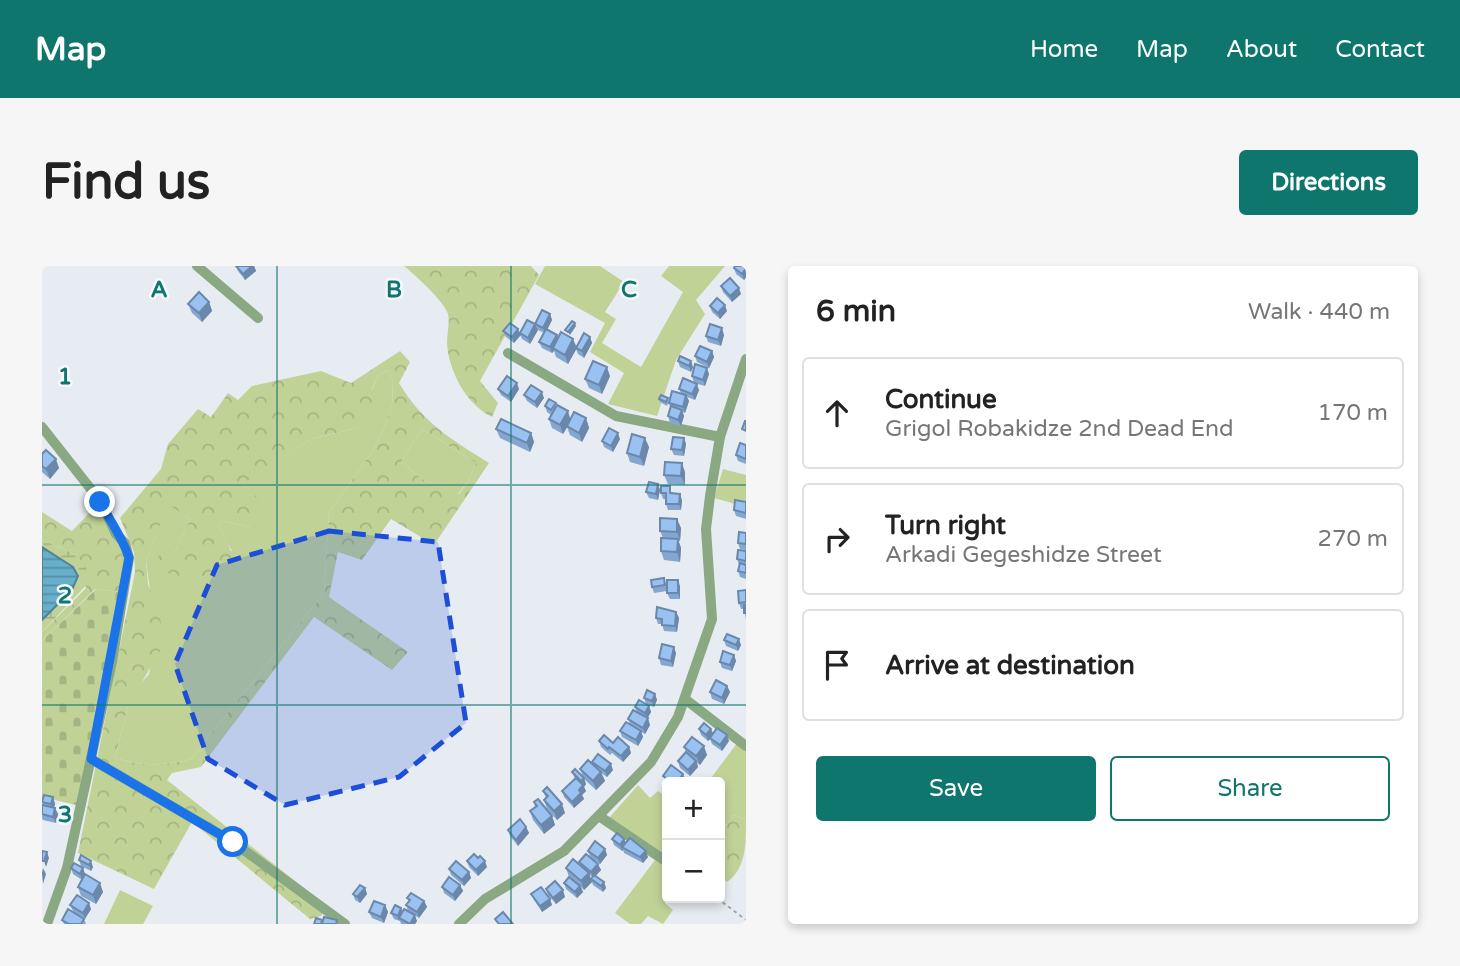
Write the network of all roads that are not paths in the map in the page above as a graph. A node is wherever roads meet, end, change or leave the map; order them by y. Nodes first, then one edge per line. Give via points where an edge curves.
1 (197, 266) edge
2 (258, 318) dead end
3 (509, 353) dead end
4 (746, 359) edge
5 (42, 428) edge
6 (720, 437) junction
7 (685, 699) junction
8 (746, 746) edge
9 (91, 759) junction
10 (599, 816) junction
11 (662, 859) edge
12 (47, 924) edge
13 (345, 924) edge
14 (459, 924) edge

1 - 2 street
3 - 6 street via 616,416
4 - 6 street
5 - 9 street via 100,502 129,558
6 - 7 street via 706,529 712,619
7 - 8 street
7 - 10 street via 651,762
9 - 12 street via 67,868
9 - 13 street via 233,842
10 - 11 street
10 - 14 street via 564,851 485,899

